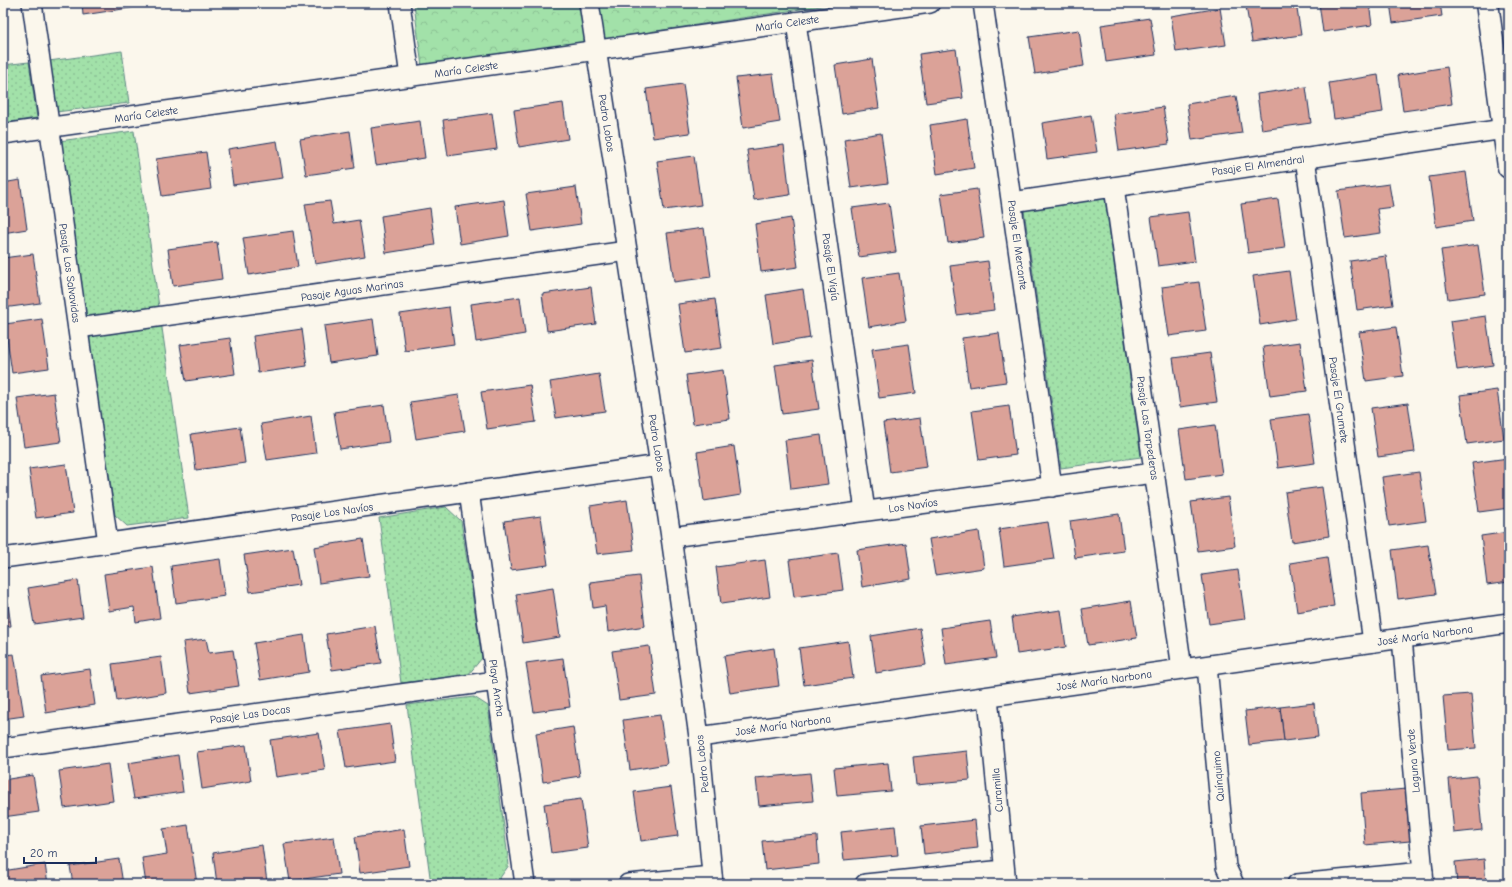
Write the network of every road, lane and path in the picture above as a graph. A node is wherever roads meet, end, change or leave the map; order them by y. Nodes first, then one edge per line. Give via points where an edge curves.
1 (32, 3) edge
2 (400, 3) edge
3 (589, 3) edge
4 (930, 3) edge
5 (983, 3) edge
6 (1487, 3) edge
7 (796, 22) junction
8 (596, 50) junction
9 (410, 77) junction
10 (49, 128) junction
11 (1504, 129) junction
12 (3, 134) edge
13 (1305, 158) junction
14 (1509, 167) edge
15 (1114, 187) junction
16 (1012, 202) junction
17 (627, 251) junction
18 (78, 328) junction
19 (660, 465) junction
20 (1154, 473) junction
21 (1052, 486) junction
22 (469, 492) junction
23 (865, 511) junction
24 (672, 537) junction
25 (108, 543) junction
26 (3, 558) edge
27 (1509, 623) edge
28 (1402, 638) junction
29 (1373, 642) junction
30 (1207, 666) junction
31 (1182, 669) junction
32 (496, 681) junction
33 (988, 696) junction
34 (699, 737) junction
35 (3, 748) edge
36 (1005, 877) edge
37 (1423, 878) edge
38 (713, 880) edge
39 (1390, 880) edge
40 (935, 881) edge
41 (525, 884) edge
42 (628, 884) edge
43 (865, 884) edge
44 (1234, 884) edge
45 (1297, 884) edge

1 - 10 street, Pasaje Los Salvavidas
2 - 9 street
3 - 8 street, Pedro Lobos
4 - 7 street, María Celeste
5 - 16 street, Pasaje El Mercante
6 - 11 street
7 - 8 street, María Celeste
7 - 23 street, Pasaje El Vigía
8 - 9 street, María Celeste
8 - 17 street, Pedro Lobos
9 - 10 street, María Celeste
10 - 12 street, María Celeste
10 - 18 street, Pasaje Los Salvavidas
11 - 13 street, Pasaje El Almendral
11 - 14 street
13 - 15 street, Pasaje El Almendral
13 - 29 street, Pasaje El Grumete
15 - 16 street, Pasaje El Almendral
15 - 20 street, Pasaje Las Torpederas
16 - 21 street, Pasaje El Mercante
17 - 18 street, Pasaje Aguas Marinas
17 - 19 street, Pedro Lobos
18 - 25 street, Pasaje Los Salvavidas
19 - 22 street, Pasaje Los Navíos
19 - 24 street, Pedro Lobos
20 - 21 street, Los Navíos
20 - 31 street, Pasaje Las Torpederas
21 - 23 street, Los Navíos
22 - 25 street, Pasaje Los Navíos
22 - 32 street, Playa Ancha
23 - 24 street, Los Navíos
24 - 34 street, Pedro Lobos
25 - 26 street, Pasaje Los Navíos
27 - 28 street, José María Narbona
28 - 29 street, José María Narbona
28 - 37 street, Laguna Verde
29 - 30 street, José María Narbona
30 - 31 street, José María Narbona
30 - 44 street, Quínquimo via 1226,867
31 - 33 street, José María Narbona
32 - 35 street, Pasaje Las Docas
32 - 41 street, Playa Ancha
33 - 34 street, José María Narbona
33 - 36 street, Curamilla
34 - 38 street, Pedro Lobos
36 - 40 street
37 - 39 street
38 - 42 street
39 - 45 street
40 - 43 street

